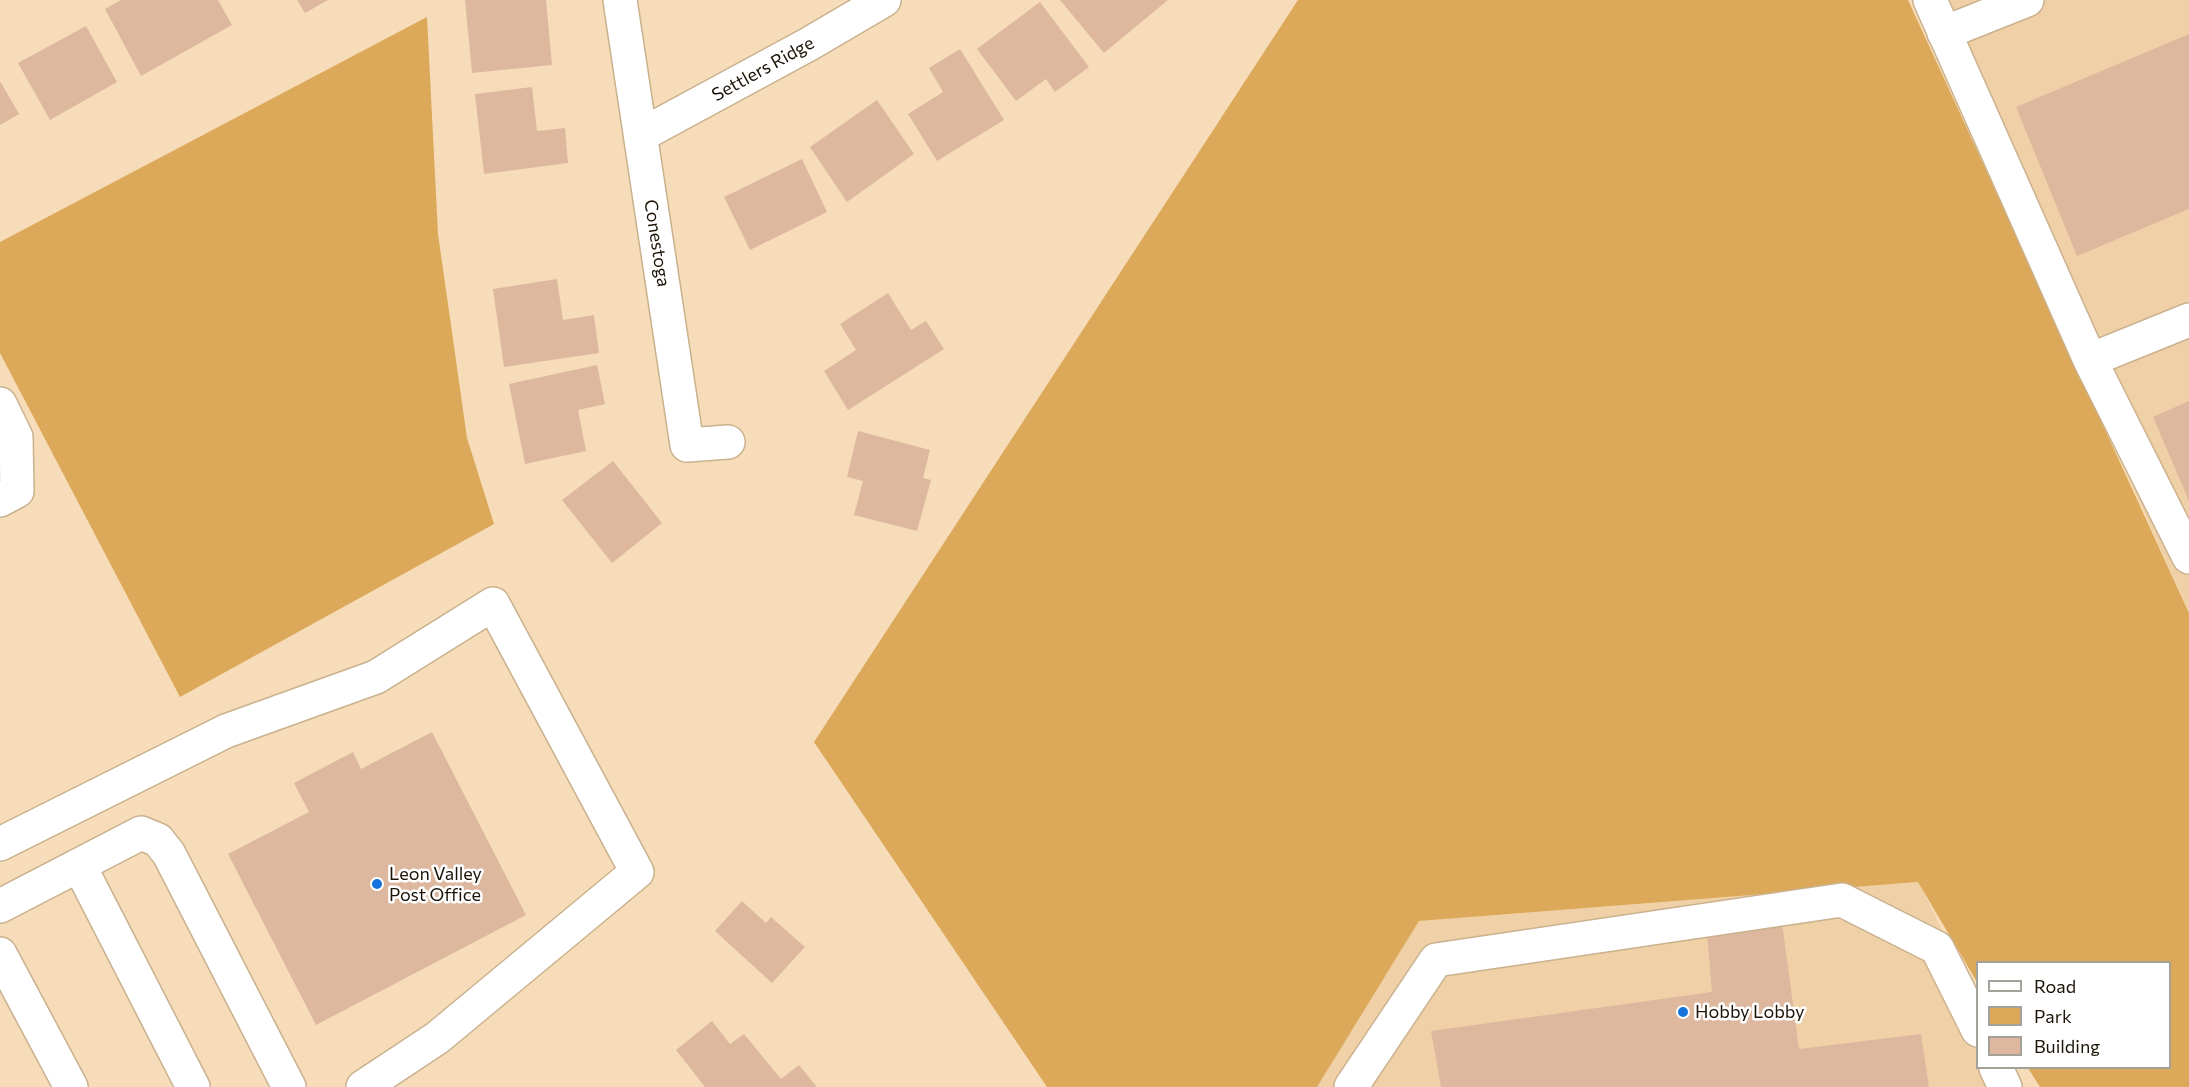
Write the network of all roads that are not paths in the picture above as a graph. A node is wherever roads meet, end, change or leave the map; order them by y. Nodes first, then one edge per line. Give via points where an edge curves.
1 (620, 0) edge
2 (885, 0) edge
3 (1930, 0) edge
4 (2027, 0) edge
5 (1944, 33) junction
6 (640, 135) junction
7 (2189, 320) edge
8 (2090, 360) junction
9 (0, 404) edge
10 (728, 442) dead end
11 (0, 500) edge
12 (2189, 557) edge
13 (0, 844) edge
14 (79, 865) junction
15 (0, 906) edge
16 (0, 954) edge
17 (1976, 1028) edge
18 (1997, 1069) edge
19 (71, 1087) edge
20 (193, 1087) edge
21 (289, 1087) edge
22 (363, 1087) edge
23 (1351, 1087) edge
24 (2006, 1087) edge

1 - 6 street, Conestoga
2 - 6 street, Settlers Ridge
3 - 5 street
4 - 5 street
5 - 8 street
6 - 10 street, Conestoga via 687,446
7 - 8 street
8 - 12 street
9 - 11 street via 16,437 17,491
13 - 22 street via 226,731 376,677 493,604 637,872 437,1038
14 - 15 street
14 - 20 street
14 - 21 street via 141,833 158,840 169,854
16 - 19 street
17 - 23 street via 1937,948 1842,900 1436,960
18 - 24 street

